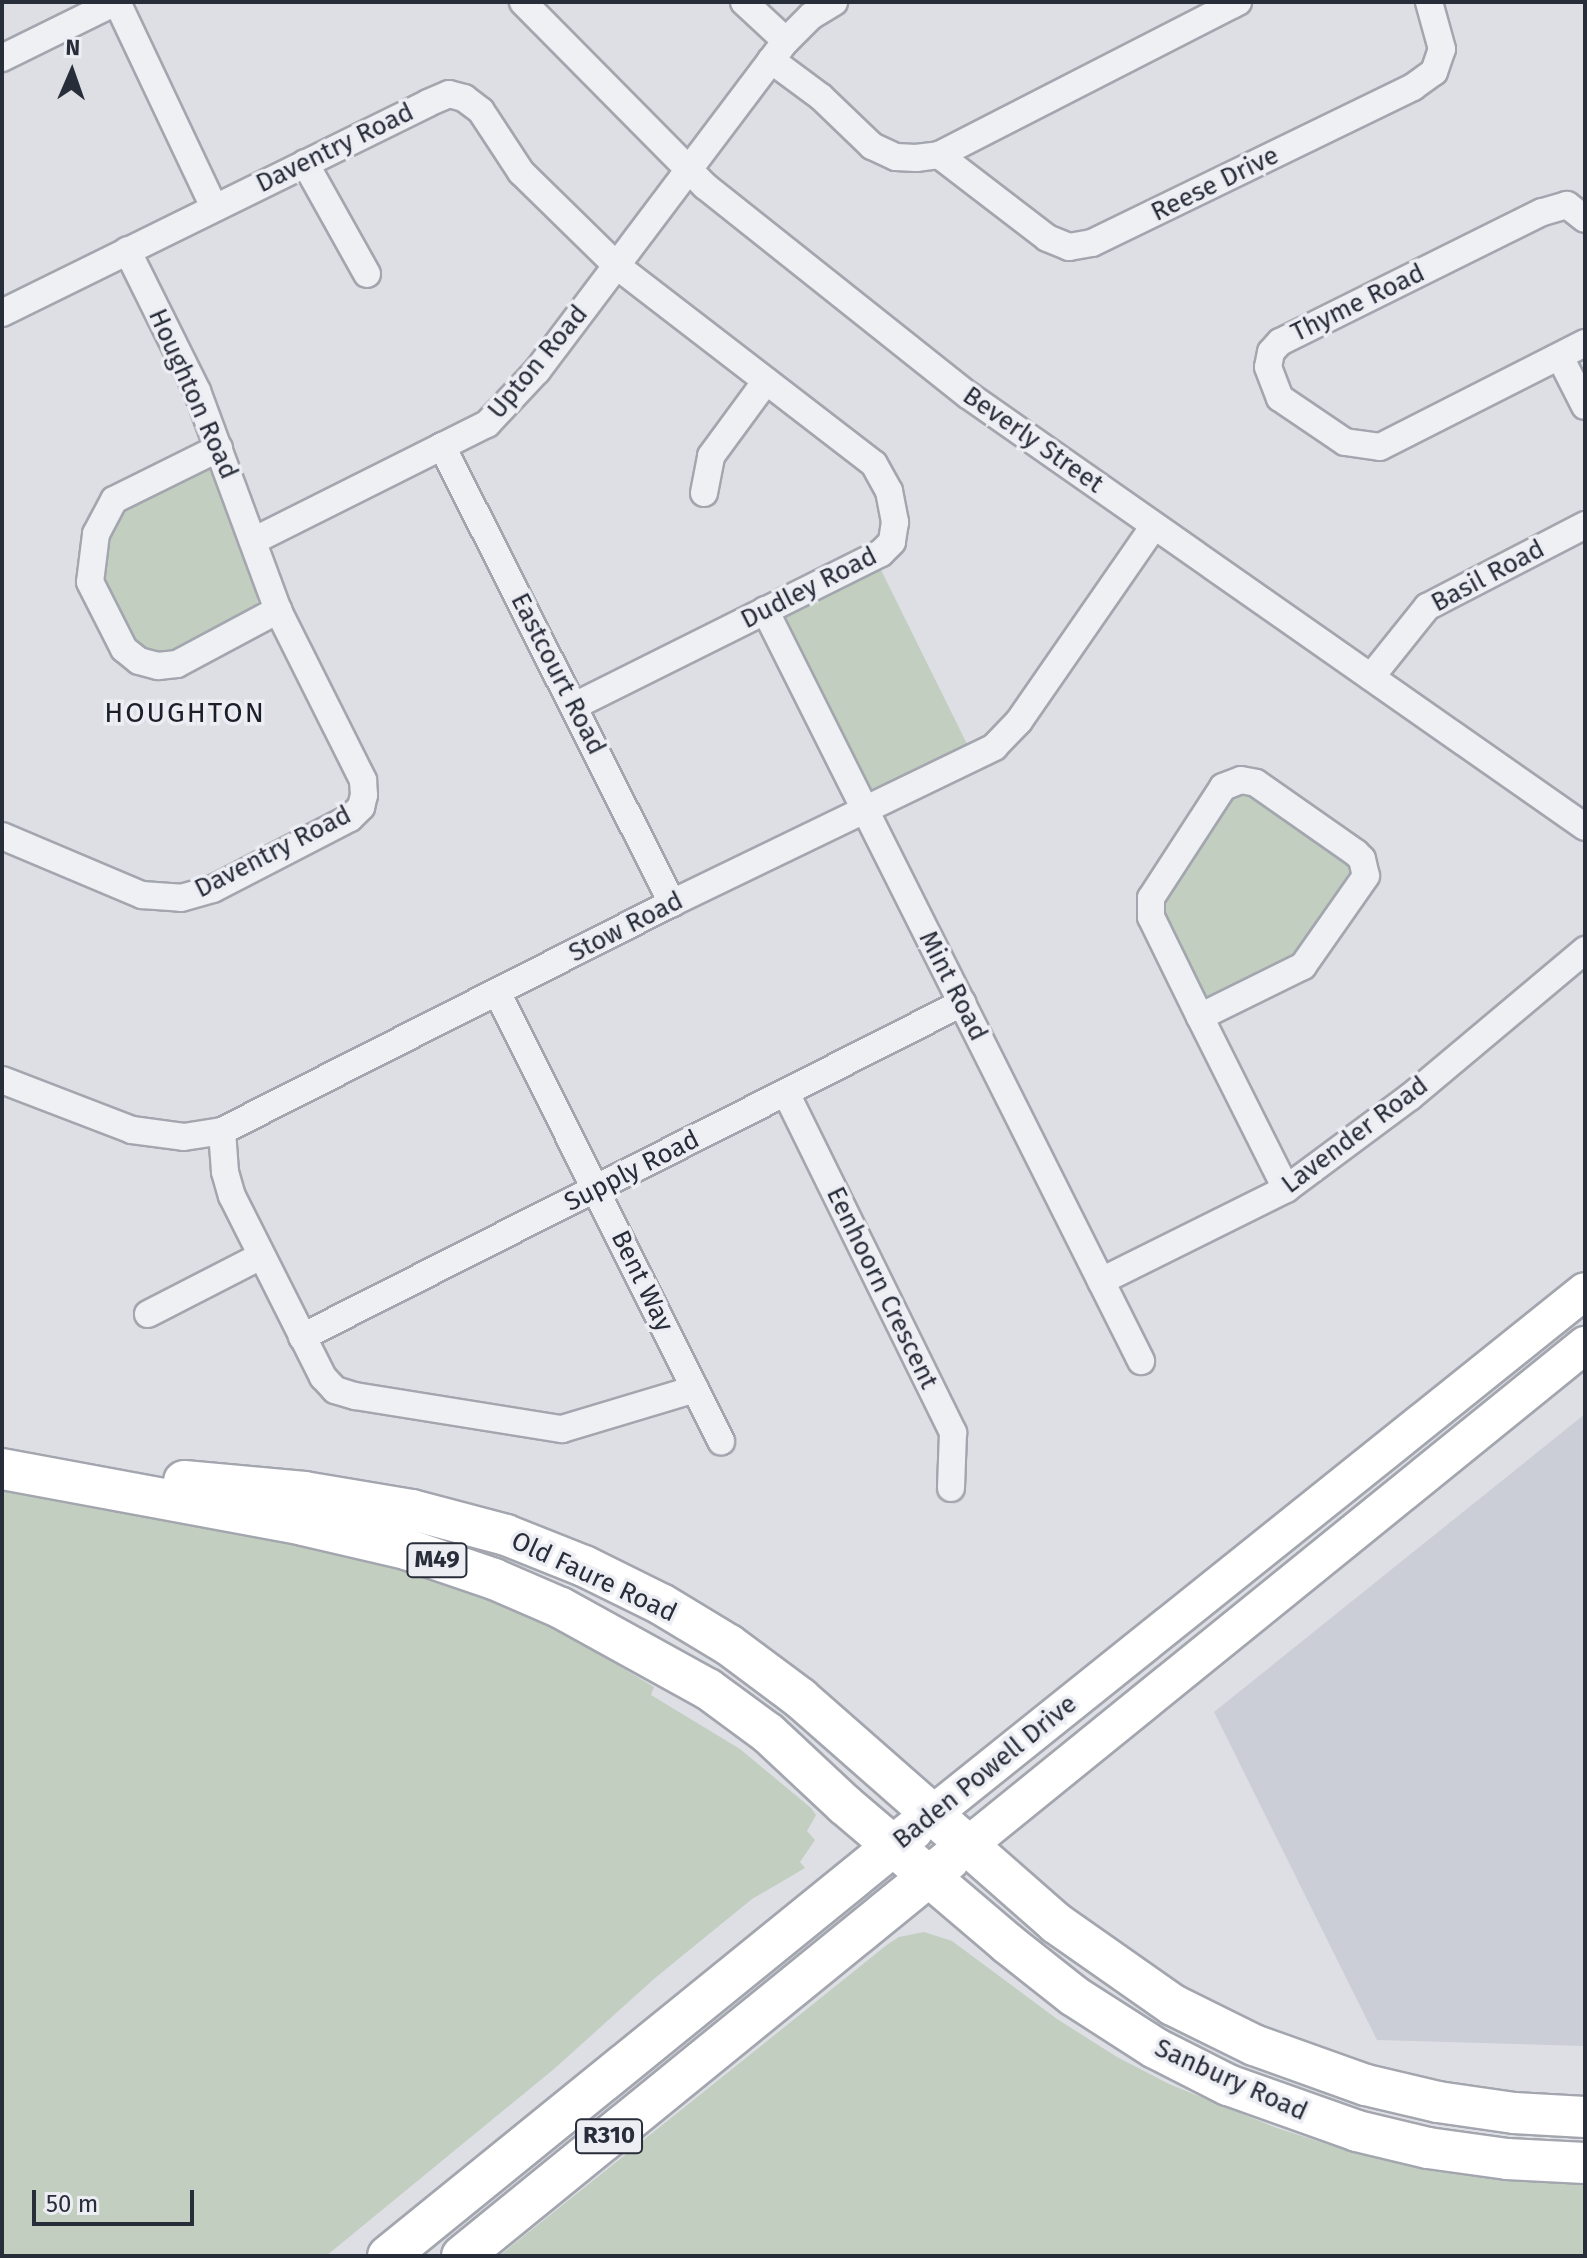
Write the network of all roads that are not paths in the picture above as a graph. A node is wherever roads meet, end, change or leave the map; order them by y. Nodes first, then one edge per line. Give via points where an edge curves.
1 (116, 2) edge
2 (523, 2) edge
3 (744, 2) edge
4 (834, 2) edge
5 (1238, 2) edge
6 (1429, 2) edge
7 (778, 51) junction
8 (2, 58) edge
9 (939, 155) junction
10 (305, 163) junction
11 (690, 170) junction
12 (214, 207) junction
13 (1585, 219) edge
14 (127, 250) junction
15 (617, 266) junction
16 (367, 274) dead end
17 (2, 313) edge
18 (1585, 343) edge
19 (1560, 357) junction
20 (766, 381) junction
21 (1585, 406) edge
22 (442, 446) junction
23 (219, 448) junction
24 (704, 493) dead end
25 (1585, 525) edge
26 (1154, 526) junction
27 (253, 541) junction
28 (278, 610) junction
29 (765, 610) junction
30 (1371, 677) junction
31 (574, 706) junction
32 (865, 811) junction
33 (1585, 827) edge
34 (2, 836) edge
35 (672, 903) junction
36 (1585, 950) edge
37 (498, 994) junction
38 (962, 1003) junction
39 (1200, 1017) junction
40 (2, 1080) edge
41 (786, 1093) junction
42 (222, 1131) junction
43 (597, 1189) junction
44 (1286, 1189) junction
45 (261, 1256) junction
46 (1101, 1281) junction
47 (1585, 1291) edge
48 (148, 1314) dead end
49 (302, 1337) junction
50 (1585, 1345) edge
51 (1141, 1361) dead end
52 (695, 1389) junction
53 (721, 1441) dead end
54 (2, 1469) edge
55 (951, 1488) dead end
56 (930, 1816) junction
57 (894, 1846) junction
58 (967, 1846) junction
59 (928, 1878) junction
60 (1585, 2117) edge
61 (1585, 2163) edge
62 (388, 2256) edge
63 (462, 2256) edge

1 - 8 street
1 - 12 street
2 - 11 street, Beverly Street
3 - 7 street
4 - 7 street, Upton Road via 811,16
5 - 9 street
6 - 9 street, Reese Drive via 1442,49 1434,72 1413,87 1092,243 1069,247 1047,238
7 - 9 street via 882,153
7 - 11 street, Upton Road
10 - 12 street, Daventry Road
10 - 15 street, Daventry Road via 449,94 464,98 481,111 521,172
10 - 16 street
11 - 15 street, Upton Road
11 - 26 street, Beverly Street via 968,395
12 - 14 street, Daventry Road
13 - 19 street, Thyme Road via 1567,205 1542,212 1280,342 1268,367 1280,398 1345,442 1380,447
14 - 17 street, Daventry Road
14 - 23 street, Houghton Road via 197,391
15 - 20 street, Dudley Road
15 - 22 street, Upton Road via 506,406 487,424
18 - 19 street, Thyme Road
19 - 21 street
20 - 24 street via 711,456
20 - 29 street, Dudley Road via 874,464 889,491 895,529 881,553
22 - 27 street, Upton Road
22 - 31 street, Eastcourt Road
23 - 27 street, Houghton Road
23 - 28 street via 114,500 96,534 90,582 124,649 139,661 158,666 177,664
25 - 30 street, Basil Road via 1427,607
26 - 30 street, Beverly Street
26 - 32 street, Stow Road via 1008,734 976,757
27 - 28 street, Daventry Road
28 - 34 street, Daventry Road via 363,780 361,807 350,818 213,889 181,898 142,895
29 - 31 street, Dudley Road
29 - 32 street, Mint Road
30 - 33 street, Beverly Street
31 - 35 street, Eastcourt Road
32 - 35 street, Stow Road
32 - 38 street, Mint Road
35 - 37 street, Stow Road
36 - 44 street, Lavender Road via 1410,1097
37 - 42 street, Stow Road
37 - 43 street, Bent Way
38 - 41 street, Supply Road
38 - 46 street, Mint Road
39 - 39 street via 1151,917 1151,898 1223,787 1247,781 1356,853 1366,876 1303,966
39 - 44 street
40 - 42 street, Stow Road via 132,1130 184,1137
41 - 43 street, Supply Road
41 - 55 street, Eenhoorn Crescent via 953,1433
42 - 45 street via 232,1196
43 - 49 street, Supply Road
43 - 52 street, Bent Way
44 - 46 street, Lavender Road
45 - 48 street
45 - 49 street
46 - 51 street, Mint Road
47 - 56 main road, Baden Powell Drive / R310
49 - 52 street via 323,1377 345,1394 548,1428 573,1428
50 - 58 main road, Baden Powell Drive / R310
52 - 53 street, Bent Way
54 - 56 main road, Old Faure Road / M49 via 304,1492 412,1510 506,1535 622,1585 729,1645 800,1698
54 - 57 main road, Old Faure Road / M49 via 303,1525 406,1549 494,1579 561,1608 708,1689 768,1733
56 - 57 main road, Baden Powell Drive / R310
56 - 58 main road, Old Faure Road
57 - 59 main road, Old Faure Road
57 - 62 main road, Baden Powell Drive / R310
58 - 59 main road, Baden Powell Drive / R310
58 - 60 main road, Sanbury Road via 1090,1949 1173,2005 1254,2045 1325,2073 1438,2102
59 - 61 main road, Sanbury Road via 1074,1996 1155,2048 1228,2085 1316,2119 1428,2148
59 - 63 main road, Baden Powell Drive / R310

